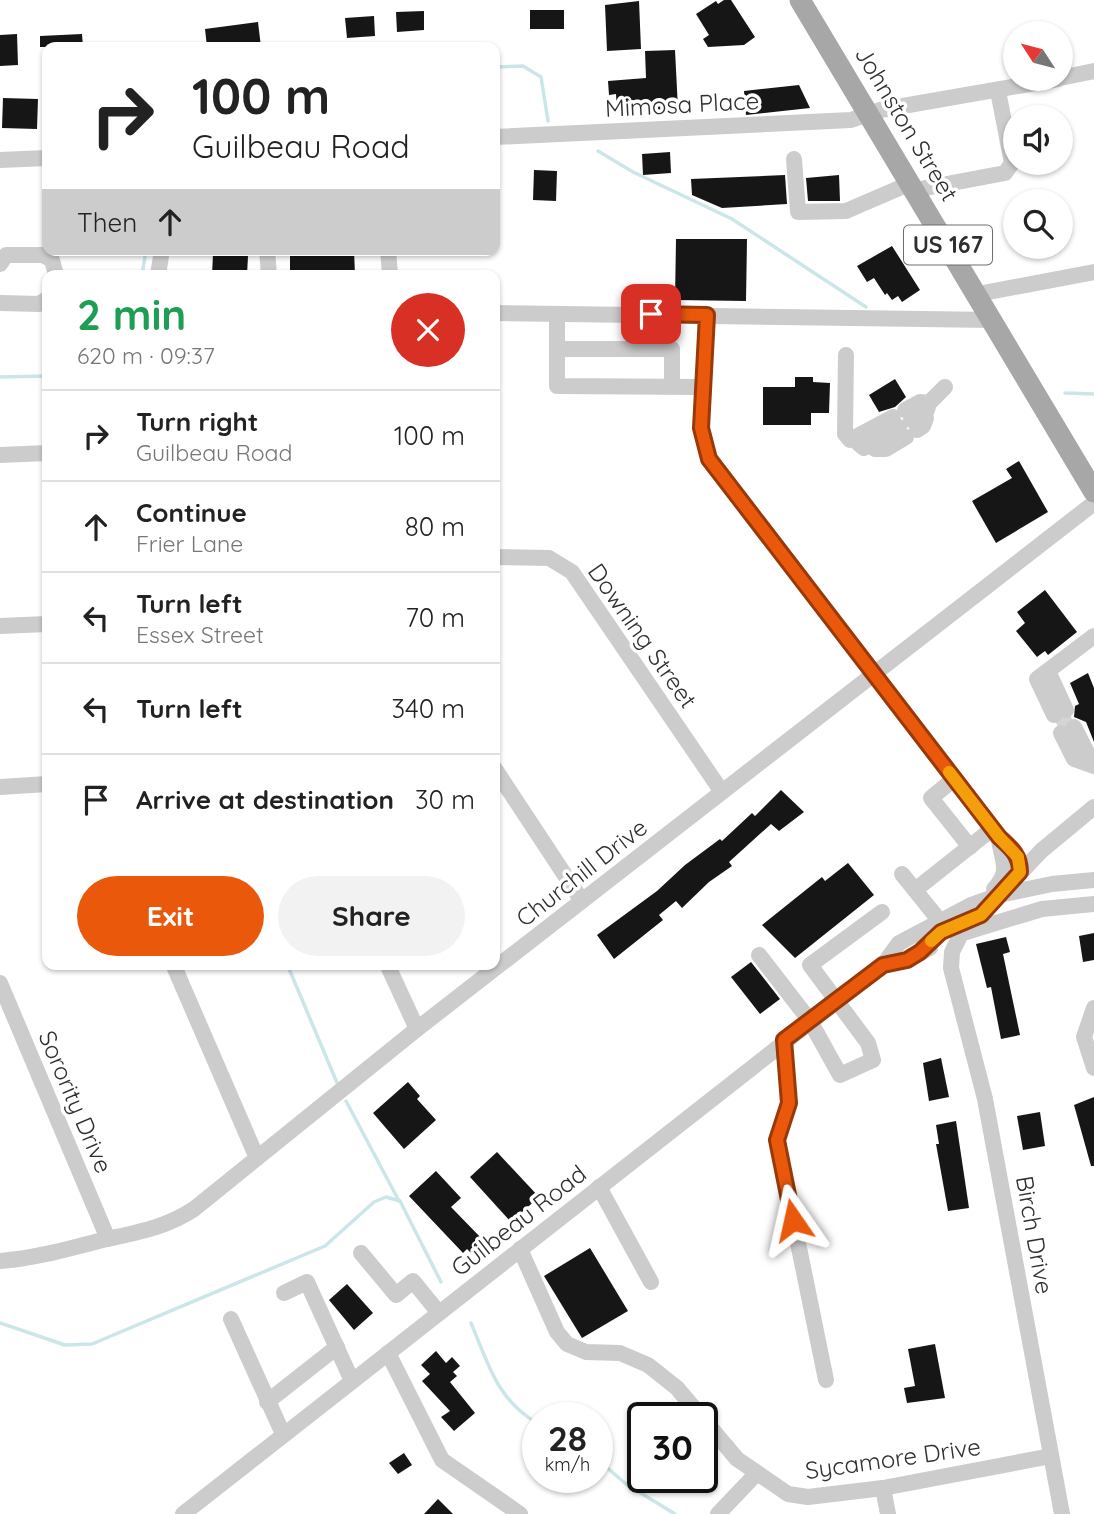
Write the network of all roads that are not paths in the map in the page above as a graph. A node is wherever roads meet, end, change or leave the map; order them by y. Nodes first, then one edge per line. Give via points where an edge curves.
1 (800, 0) edge
2 (1094, 71) edge
3 (1073, 75) edge
4 (1003, 90) edge
5 (998, 91) junction
6 (870, 115) junction
7 (500, 137) edge
8 (42, 158) edge
9 (794, 159) dead end
10 (0, 160) edge
11 (913, 187) junction
12 (42, 254) edge
13 (46, 256) edge
14 (0, 264) edge
15 (55, 270) edge
16 (1094, 272) edge
17 (978, 294) junction
18 (42, 302) edge
19 (0, 303) edge
20 (500, 313) edge
21 (557, 314) junction
22 (707, 315) junction
23 (993, 320) junction
24 (557, 349) junction
25 (846, 355) dead end
26 (672, 386) junction
27 (703, 387) junction
28 (945, 387) dead end
29 (910, 420) junction
30 (862, 445) junction
31 (42, 453) edge
32 (0, 455) edge
33 (1094, 492) edge
34 (1094, 503) edge
35 (500, 557) edge
36 (42, 624) edge
37 (0, 626) edge
38 (1094, 636) edge
39 (873, 673) junction
40 (1060, 712) tunnel mouth
41 (1068, 730) tunnel mouth
42 (1094, 766) edge
43 (500, 777) edge
44 (954, 779) junction
45 (42, 784) edge
46 (0, 787) edge
47 (722, 792) junction
48 (1094, 807) edge
49 (995, 833) junction
50 (970, 847) junction
51 (1020, 872) junction
52 (902, 874) dead end
53 (1094, 880) edge
54 (915, 890) junction
55 (999, 895) junction
56 (582, 901) junction
57 (982, 901) junction
58 (1094, 904) edge
59 (882, 912) dead end
60 (940, 920) junction
61 (961, 934) junction
62 (920, 952) junction
63 (759, 955) dead end
64 (500, 965) edge
65 (883, 965) junction
66 (951, 968) junction
67 (176, 970) edge
68 (390, 970) edge
69 (493, 970) edge
70 (0, 983) edge
71 (836, 1001) junction
72 (1094, 1008) edge
73 (810, 1021) junction
74 (417, 1029) junction
75 (784, 1040) junction
76 (1094, 1068) edge
77 (257, 1158) junction
78 (599, 1187) junction
79 (108, 1239) junction
80 (520, 1249) junction
81 (361, 1253) dead end
82 (0, 1261) edge
83 (650, 1282) dead end
84 (284, 1293) dead end
85 (439, 1313) junction
86 (230, 1319) dead end
87 (337, 1347) junction
88 (388, 1353) junction
89 (826, 1380) dead end
90 (352, 1381) junction
91 (268, 1402) junction
92 (283, 1434) junction
93 (1052, 1456) junction
94 (756, 1474) junction
95 (883, 1488) junction
96 (184, 1514) edge
97 (520, 1514) edge
98 (718, 1514) edge
99 (888, 1514) edge
100 (1062, 1514) edge

1 - 6 main road, Johnston Street / US 167
2 - 3 street, Mimosa Place
4 - 5 street, Mimosa Place
5 - 6 street, Mimosa Place
5 - 11 street via 1012,163 1005,173
6 - 7 street, Mimosa Place via 851,120
6 - 11 main road, Johnston Street / US 167
8 - 10 street
9 - 11 street via 798,212 846,211
11 - 17 main road, Johnston Street / US 167
12 - 14 street via 6,254
13 - 15 street
16 - 17 street
17 - 23 main road, Johnston Street / US 167
18 - 19 street
20 - 21 street
21 - 22 street
21 - 24 street
22 - 23 street
22 - 27 street
23 - 33 main road, Johnston Street / US 167
24 - 26 street via 557,386
24 - 26 street via 672,349
25 - 30 street via 845,434
26 - 27 street
27 - 39 street via 701,428 709,459
28 - 29 street
29 - 30 street
29 - 30 street
31 - 32 street
34 - 39 street, Churchill Drive
35 - 47 street, Downing Street via 535,555 565,565
36 - 37 street
38 - 40 street via 1046,673
39 - 44 street
39 - 47 street, Churchill Drive
41 - 42 street via 1079,754
43 - 56 street
44 - 49 street
44 - 50 street via 931,798
45 - 46 street
47 - 56 street, Churchill Drive
48 - 51 street
49 - 50 street
49 - 51 street via 1018,857
49 - 57 street via 1006,870
50 - 54 street
51 - 55 street
52 - 54 street
53 - 55 street, Guilbeau Road
54 - 60 street
55 - 57 street, Guilbeau Road
55 - 62 street via 981,915 941,932
56 - 64 street, Churchill Drive
57 - 60 street, Guilbeau Road
58 - 61 street, Guilbeau Road via 1042,909
59 - 71 street via 810,965
60 - 65 street, Guilbeau Road via 899,943
61 - 62 street, Guilbeau Road
61 - 66 street
62 - 65 street, Guilbeau Road
62 - 66 street
63 - 73 street
65 - 71 street, Guilbeau Road
66 - 93 street, Birch Drive via 985,1099
67 - 77 street
68 - 74 street
69 - 74 street, Churchill Drive
70 - 79 street, Sorority Drive
71 - 73 street, Guilbeau Road
71 - 73 street via 868,1043 873,1060 840,1075
72 - 76 street via 1084,1037
73 - 75 street, Guilbeau Road
74 - 77 street, Churchill Drive
75 - 78 street, Guilbeau Road
75 - 89 street via 789,1103 777,1140
77 - 79 street, Churchill Drive via 179,1219
78 - 80 street, Guilbeau Road
78 - 83 street
79 - 82 street, Churchill Drive via 48,1255
80 - 85 street, Guilbeau Road
80 - 94 street, Sycamore Drive via 557,1332 567,1344 586,1352 620,1353 648,1365 677,1388 737,1459
81 - 85 street via 396,1295 413,1281
84 - 87 street via 307,1282
85 - 88 street, Guilbeau Road
86 - 91 street
87 - 90 street
87 - 91 street
88 - 90 street, Guilbeau Road
88 - 97 street via 442,1460
90 - 92 street, Guilbeau Road
91 - 92 street
92 - 96 street, Guilbeau Road
93 - 95 street, Sycamore Drive
93 - 100 street, Birch Drive
94 - 95 street, Sycamore Drive via 788,1494 802,1497
94 - 98 street
95 - 99 street

